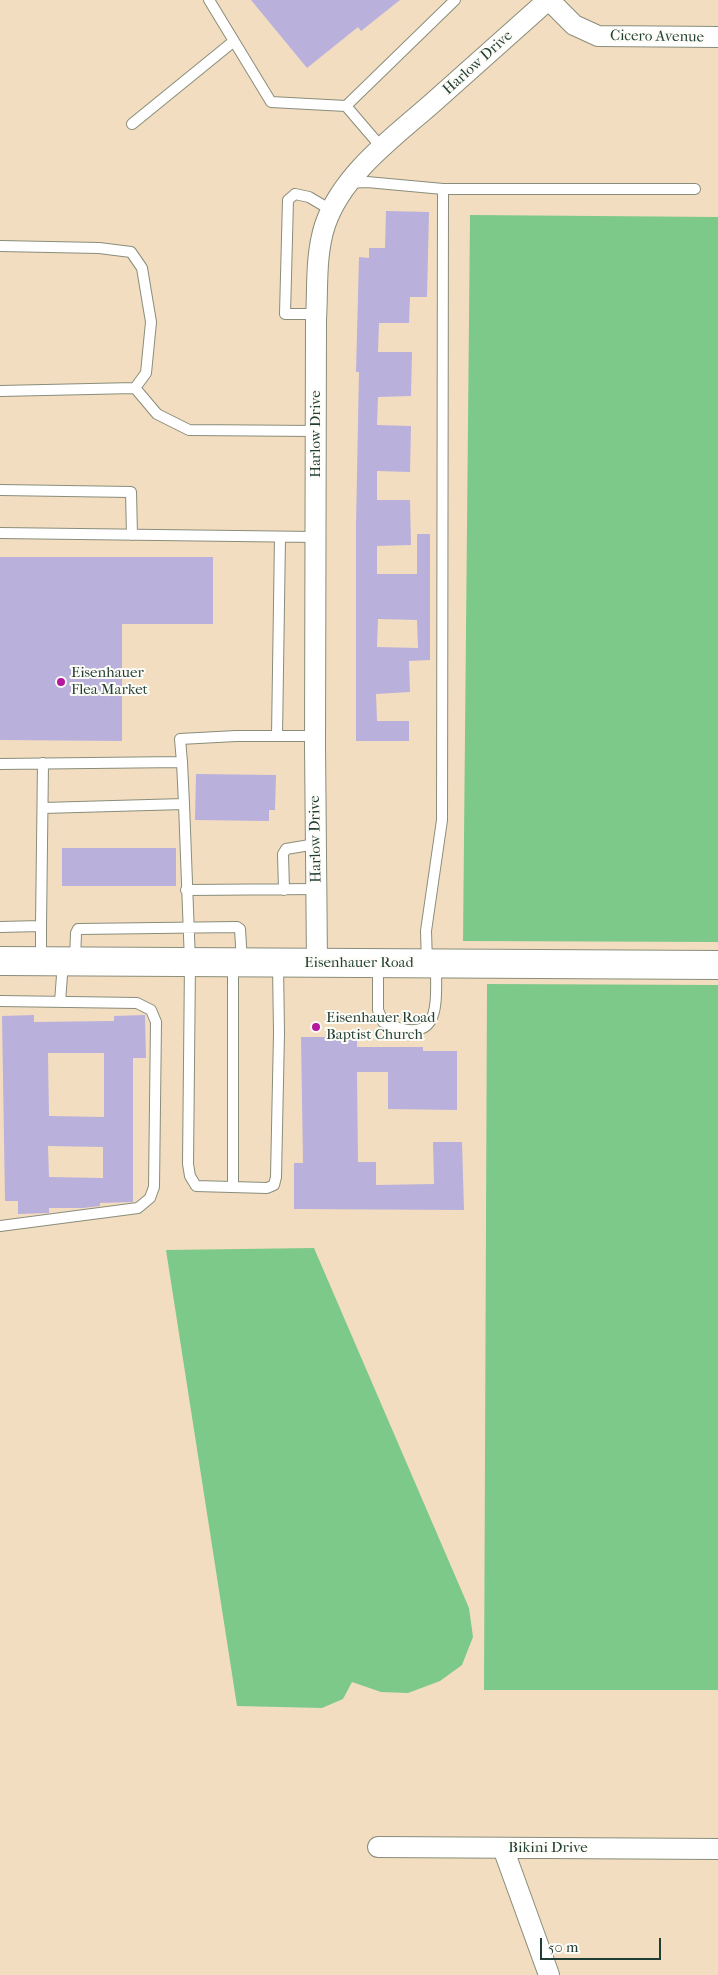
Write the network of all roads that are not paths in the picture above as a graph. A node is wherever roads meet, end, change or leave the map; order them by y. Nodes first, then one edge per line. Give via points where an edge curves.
1 (210, 0) edge
2 (455, 0) edge
3 (548, 0) edge
4 (718, 37) edge
5 (234, 41) junction
6 (346, 106) junction
7 (132, 124) dead end
8 (382, 148) junction
9 (347, 183) junction
10 (443, 189) junction
11 (695, 189) dead end
12 (331, 210) junction
13 (0, 246) edge
14 (317, 314) junction
15 (135, 388) junction
16 (0, 391) edge
17 (316, 431) junction
18 (0, 490) edge
19 (0, 533) edge
20 (132, 535) junction
21 (280, 537) junction
22 (316, 537) junction
23 (277, 736) junction
24 (314, 736) junction
25 (182, 762) junction
26 (43, 763) junction
27 (0, 764) edge
28 (184, 804) junction
29 (43, 808) junction
30 (316, 844) junction
31 (317, 889) junction
32 (186, 890) junction
33 (284, 890) junction
34 (41, 926) junction
35 (187, 926) junction
36 (0, 927) edge
37 (0, 961) edge
38 (60, 961) junction
39 (190, 962) junction
40 (238, 962) junction
41 (278, 962) junction
42 (317, 963) junction
43 (378, 963) junction
44 (432, 964) junction
45 (718, 965) edge
46 (0, 1001) edge
47 (60, 1002) junction
48 (233, 1187) junction
49 (0, 1226) edge
50 (378, 1847) dead end
51 (504, 1848) junction
52 (718, 1849) edge
53 (549, 1975) edge

1 - 5 lane
2 - 6 lane
3 - 4 street, Cicero Avenue via 574,24 598,36
3 - 8 street, Harlow Drive
5 - 6 lane via 271,102
5 - 7 lane
6 - 8 lane
8 - 9 street, Harlow Drive
9 - 10 lane
9 - 12 street, Harlow Drive
10 - 11 lane
10 - 44 lane via 442,820 426,930
12 - 14 street, Harlow Drive via 318,256
12 - 14 lane via 309,197 295,194 288,200 285,314
13 - 15 lane via 99,248 131,252 142,268 151,322 146,373
14 - 17 street, Harlow Drive
15 - 16 lane
15 - 17 lane via 157,414 189,430
17 - 22 street, Harlow Drive
18 - 20 lane via 130,492
19 - 20 lane
20 - 21 lane
21 - 22 lane
21 - 23 lane
22 - 24 street, Harlow Drive
23 - 24 lane
23 - 25 lane via 180,739
24 - 30 street, Harlow Drive
25 - 26 lane
25 - 28 lane
26 - 27 lane
26 - 29 lane
28 - 29 lane
28 - 32 lane
29 - 34 lane
30 - 31 street, Harlow Drive
30 - 33 lane via 286,849 283,854
31 - 33 lane
31 - 42 street, Harlow Drive
32 - 33 lane
32 - 35 lane
34 - 36 lane
34 - 38 lane
35 - 38 lane via 78,929
35 - 39 lane
35 - 40 lane via 240,929
37 - 38 main road, Eisenhauer Road
38 - 39 main road, Eisenhauer Road
38 - 47 lane
39 - 40 main road, Eisenhauer Road
39 - 48 lane via 190,1176 196,1186
40 - 41 main road, Eisenhauer Road
40 - 48 lane
41 - 42 main road, Eisenhauer Road
41 - 48 lane via 276,1177 274,1185 267,1188
42 - 43 main road, Eisenhauer Road
43 - 44 main road, Eisenhauer Road
43 - 44 lane via 378,1010 383,1022 400,1029 417,1030 432,1020 436,1011
44 - 45 main road, Eisenhauer Road
46 - 47 lane
47 - 49 lane via 137,1002 152,1010 156,1022 154,1187 150,1198 138,1208
50 - 51 street, Bikini Drive
51 - 52 street, Bikini Drive
51 - 53 street

